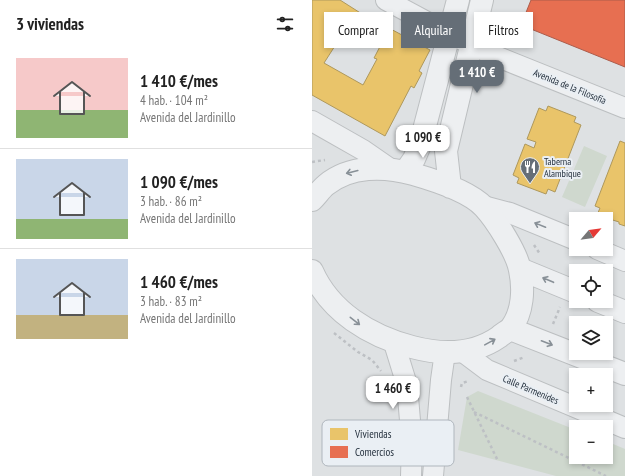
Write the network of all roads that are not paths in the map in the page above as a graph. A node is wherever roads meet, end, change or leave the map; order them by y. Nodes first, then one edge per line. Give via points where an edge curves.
1 (386, 0) edge
2 (458, 0) edge
3 (482, 0) edge
4 (408, 12) edge
5 (455, 12) edge
6 (466, 42) edge
7 (471, 45) junction
8 (445, 48) edge
9 (625, 108) edge
10 (312, 121) edge
11 (397, 170) junction
12 (450, 187) junction
13 (317, 188) edge
14 (483, 206) junction
15 (569, 237) edge
16 (613, 256) edge
17 (625, 261) edge
18 (520, 269) junction
19 (312, 271) edge
20 (569, 289) edge
21 (312, 295) edge
22 (332, 304) junction
23 (613, 307) edge
24 (625, 312) edge
25 (510, 329) junction
26 (394, 343) junction
27 (454, 352) junction
28 (625, 374) edge
29 (410, 420) edge
30 (437, 420) edge
31 (625, 428) edge
32 (411, 466) edge
33 (433, 466) edge
34 (411, 476) edge
35 (432, 476) edge

1 - 4 street, Avenida de la Filosofía
2 - 5 street
3 - 7 street
6 - 7 street, Avenida de la Filosofía
7 - 9 street, Avenida de la Filosofía
7 - 12 street via 446,151
8 - 11 street via 420,145 414,159
10 - 11 street
11 - 12 street
11 -> 13 street via 364,169 344,174
12 - 14 street
15 -> 14 street via 517,216
14 - 18 street via 501,229
16 - 17 street
20 -> 18 street
18 - 25 street via 522,293 519,311
19 - 22 street
21 - 22 street
22 -> 26 street via 362,327
23 - 24 street
27 -> 25 street via 489,344
25 -> 28 street
26 - 27 street via 424,350
26 - 29 street via 407,384
27 - 30 street via 441,380
27 - 31 street, Calle Parmenides via 487,370
32 - 34 street
33 - 35 street

